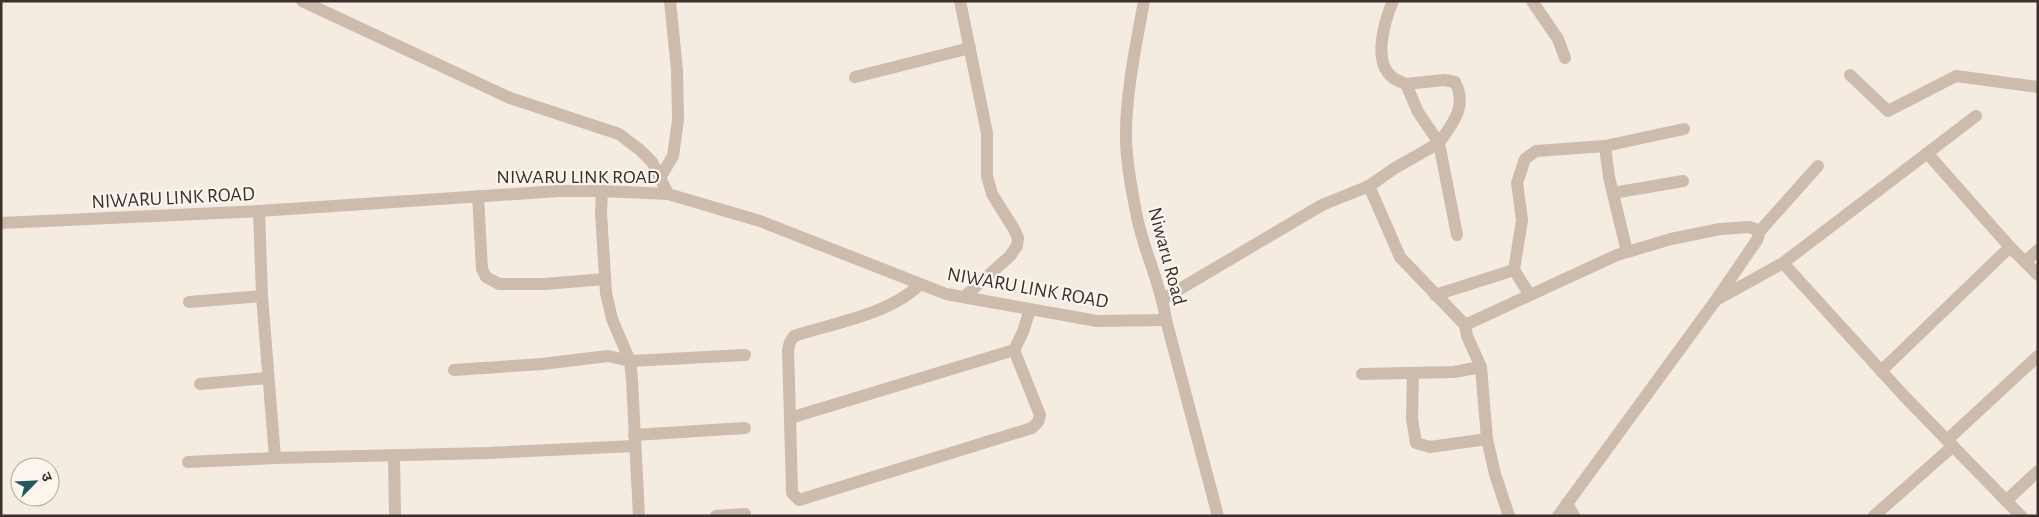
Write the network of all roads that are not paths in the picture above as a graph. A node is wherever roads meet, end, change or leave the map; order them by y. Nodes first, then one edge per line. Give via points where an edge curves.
1 (302, 1) edge
2 (670, 1) edge
3 (960, 1) edge
4 (1144, 1) edge
5 (1393, 1) edge
6 (1532, 1) edge
7 (970, 48) junction
8 (1565, 58) dead end
9 (1850, 74) dead end
10 (856, 77) dead end
11 (1406, 84) junction
12 (2038, 87) edge
13 (1976, 116) dead end
14 (1684, 129) dead end
15 (1439, 143) junction
16 (1606, 146) junction
17 (1927, 153) junction
18 (1818, 166) dead end
19 (660, 178) junction
20 (1683, 180) dead end
21 (1369, 186) junction
22 (602, 191) junction
23 (1613, 193) junction
24 (668, 194) junction
25 (478, 196) junction
26 (259, 212) junction
27 (1, 223) edge
28 (1760, 231) junction
29 (1457, 235) dead end
30 (2010, 247) junction
31 (2038, 250) edge
32 (1627, 252) junction
33 (2025, 262) junction
34 (1783, 263) junction
35 (1514, 270) junction
36 (2038, 275) edge
37 (606, 279) junction
38 (920, 284) junction
39 (1435, 295) junction
40 (1530, 295) junction
41 (262, 296) junction
42 (964, 298) junction
43 (1163, 299) junction
44 (1716, 300) junction
45 (189, 302) dead end
46 (1030, 309) junction
47 (1166, 320) junction
48 (1465, 325) junction
49 (1014, 350) junction
50 (744, 355) dead end
51 (2038, 356) edge
52 (630, 361) junction
53 (1481, 367) junction
54 (454, 370) dead end
55 (1881, 371) junction
56 (1413, 373) junction
57 (1362, 374) dead end
58 (268, 378) junction
59 (200, 384) dead end
60 (790, 418) junction
61 (745, 428) dead end
62 (1487, 439) junction
63 (634, 440) junction
64 (1950, 443) junction
65 (394, 455) junction
66 (275, 458) junction
67 (188, 462) dead end
68 (2038, 471) edge
69 (2006, 501) junction
70 (1567, 503) junction
71 (745, 514) dead end
72 (395, 516) edge
73 (638, 516) edge
74 (716, 516) edge
75 (1218, 516) edge
76 (1509, 516) edge
77 (1558, 516) edge
78 (1574, 516) edge
79 (1874, 516) edge
80 (2021, 516) edge

1 - 19 street via 510,98 619,134 652,162
2 - 19 street via 678,120 673,156
3 - 7 street
4 - 43 street, Niwaru Road via 1126,140 1138,219
5 - 11 street via 1387,14 1380,51 1391,77
6 - 8 street via 1558,39
7 - 10 street
7 - 42 street via 987,133 987,176 992,194 1018,238 1010,256
9 - 12 street via 1888,112 1956,76
11 - 15 street via 1418,112
11 - 15 street via 1455,82 1461,104 1457,117
13 - 17 street
14 - 16 street
15 - 21 street
15 - 29 street
16 - 23 street
16 - 35 street via 1536,151 1526,159 1517,183 1522,220
17 - 30 street
17 - 34 street
18 - 28 street
19 - 24 street
20 - 23 street
21 - 39 street via 1400,257
21 - 43 street via 1322,205
22 - 24 street, NIWARU LINK ROAD
22 - 25 street, NIWARU LINK ROAD
22 - 37 street
23 - 32 street
24 - 38 street, NIWARU LINK ROAD via 760,222
25 - 26 street, NIWARU LINK ROAD
25 - 37 street via 482,269 486,277 499,284
26 - 27 street, NIWARU LINK ROAD
26 - 41 street
28 - 32 street via 1748,227 1720,229
28 - 44 street
30 - 33 street
30 - 55 street
31 - 33 street
32 - 40 street
33 - 36 street
34 - 44 street
34 - 55 street
35 - 39 street
35 - 40 street
37 - 52 street via 612,319
38 - 42 street, NIWARU LINK ROAD
38 - 60 street via 891,306 794,336 788,350
39 - 48 street
40 - 48 street
41 - 45 street
41 - 58 street
42 - 46 street, NIWARU LINK ROAD
43 - 47 street, Niwaru Road
44 - 70 street
46 - 47 street, NIWARU LINK ROAD via 1097,321
46 - 49 street
47 - 75 street, Niwaru Road
48 - 53 street
49 - 60 street
49 - 60 street via 1040,415 1032,428 799,500 792,493
50 - 52 street
51 - 64 street
52 - 54 street via 608,356
52 - 63 street
53 - 56 street via 1454,372
53 - 62 street
55 - 64 street
56 - 57 street
56 - 62 street via 1412,419 1416,443 1430,447
58 - 59 street
58 - 66 street
61 - 63 street
62 - 76 street
63 - 65 street via 489,453
63 - 73 street
64 - 69 street
64 - 79 street
65 - 66 street
65 - 72 street
66 - 67 street
68 - 69 street
69 - 80 street
70 - 77 street
70 - 78 street
71 - 74 street

